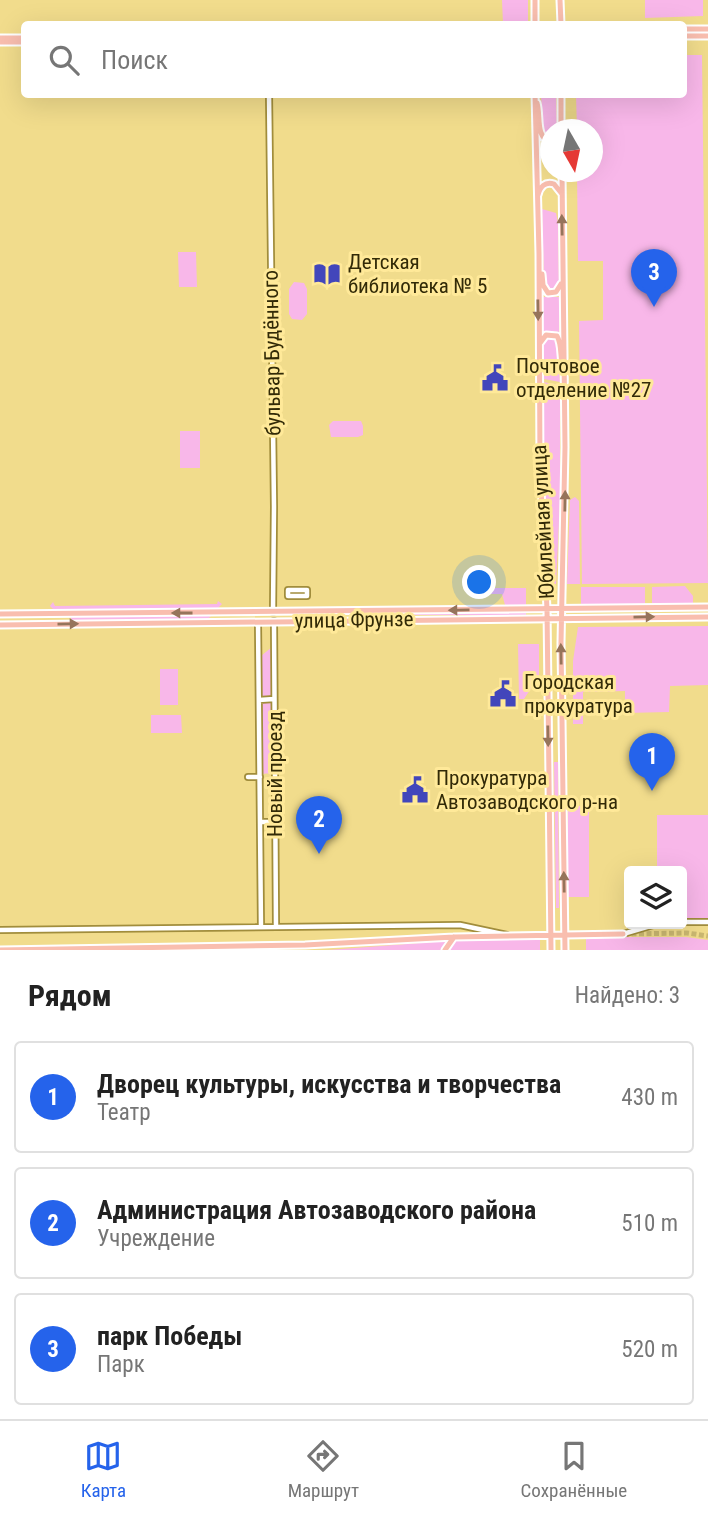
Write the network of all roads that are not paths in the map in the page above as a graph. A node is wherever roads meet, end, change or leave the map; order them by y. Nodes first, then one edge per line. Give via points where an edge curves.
1 (535, 0) edge
2 (560, 0) edge
3 (535, 21) edge
4 (561, 21) edge
5 (687, 29) edge
6 (708, 29) edge
7 (687, 36) edge
8 (708, 36) edge
9 (0, 40) edge
10 (21, 40) edge
11 (268, 98) edge
12 (535, 98) edge
13 (536, 98) edge
14 (561, 98) edge
15 (540, 119) edge
16 (561, 119) edge
17 (562, 182) edge
18 (562, 194) junction
19 (537, 197) junction
20 (539, 254) junction
21 (563, 280) junction
22 (539, 347) junction
23 (565, 373) junction
24 (708, 607) edge
25 (547, 609) junction
26 (561, 609) junction
27 (273, 611) junction
28 (358, 611) junction
29 (214, 612) junction
30 (0, 614) edge
31 (708, 617) edge
32 (547, 618) junction
33 (561, 618) junction
34 (358, 620) junction
35 (274, 621) junction
36 (214, 622) junction
37 (258, 622) junction
38 (0, 625) edge
39 (259, 699) junction
40 (274, 699) junction
41 (248, 777) dead end
42 (260, 777) junction
43 (260, 822) junction
44 (275, 822) junction
45 (687, 922) edge
46 (708, 922) edge
47 (276, 926) junction
48 (261, 927) junction
49 (640, 929) edge
50 (0, 930) edge
51 (623, 934) joint
52 (551, 935) junction
53 (565, 935) junction
54 (511, 936) junction
55 (454, 937) junction
56 (0, 950) edge
57 (446, 950) edge
58 (551, 950) edge
59 (565, 950) edge

1 - 3 main road
2 - 4 main road
5 - 6 main road
7 - 8 main road
9 - 10 main road
11 - 27 street, бульвар Будённого
12 - 19 main road, Юбилейная улица
13 - 15 main road
14 - 16 main road
17 - 18 main road, Юбилейная улица
18 - 19 main road via 548,183
21 -> 18 main road, Юбилейная улица
19 - 20 main road, Юбилейная улица
20 - 21 main road via 546,291 556,292
20 -> 22 main road, Юбилейная улица
21 - 23 main road, Юбилейная улица
22 - 23 main road via 546,335 557,336
22 - 25 main road, Юбилейная улица
26 -> 23 main road, Юбилейная улица
24 - 26 main road, улица Фрунзе
25 - 26 main road, улица Фрунзе
25 -> 28 main road, улица Фрунзе
25 - 32 main road, Юбилейная улица
26 - 33 main road, Юбилейная улица
27 - 28 main road, улица Фрунзе
27 - 29 main road, улица Фрунзе
28 - 34 main road
29 -> 30 main road, улица Фрунзе
29 - 36 main road
33 -> 31 main road, улица Фрунзе
32 - 33 main road, улица Фрунзе
32 - 34 main road, улица Фрунзе
32 -> 52 main road, Юбилейная улица
53 -> 33 main road, Юбилейная улица
34 - 35 main road, улица Фрунзе
35 - 37 main road, улица Фрунзе
35 - 40 street, Новый проезд
36 - 37 main road, улица Фрунзе
38 -> 36 main road, улица Фрунзе
37 - 39 street, Новый проезд
39 - 40 street
39 - 42 street, Новый проезд
40 - 44 street, Новый проезд
41 - 42 street, Новый проезд
42 - 43 street, Новый проезд
43 - 44 street
43 - 48 street, Новый проезд
44 - 47 street, Новый проезд
45 - 46 street
47 - 48 street
47 - 54 street via 460,925
48 - 50 street
49 - 51 street
51 - 53 main road
52 - 53 main road
52 - 54 main road
52 - 58 main road, Юбилейная улица
53 - 59 main road, Юбилейная улица
54 - 55 main road
55 - 56 main road via 305,945
55 - 57 main road

